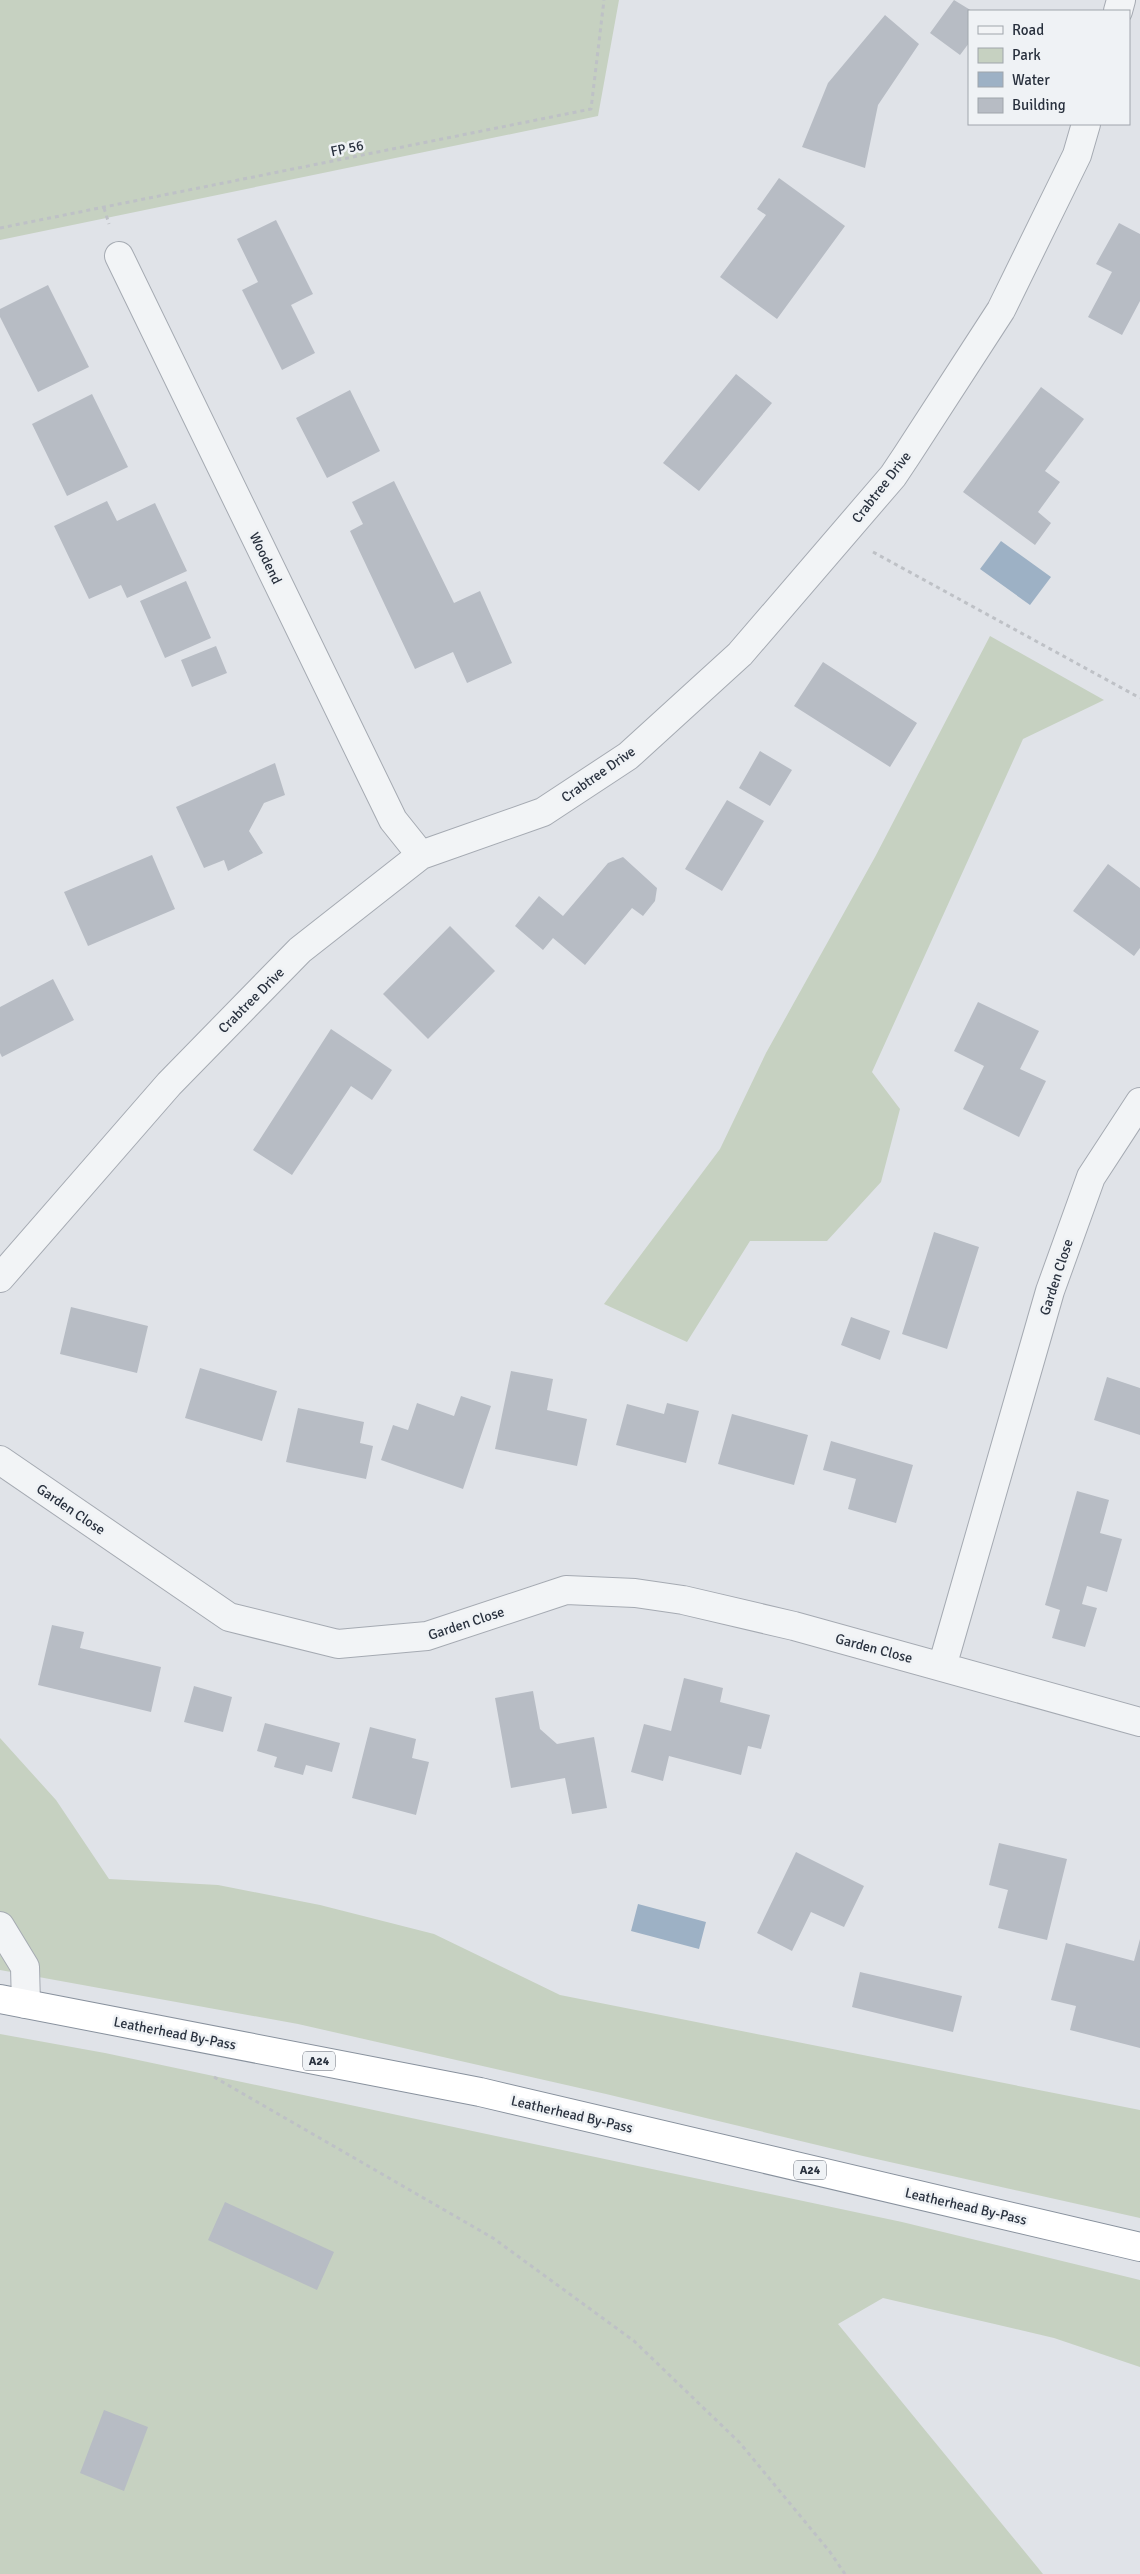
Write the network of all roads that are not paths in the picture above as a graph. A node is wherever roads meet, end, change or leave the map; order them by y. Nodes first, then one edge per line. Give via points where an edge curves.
1 (1086, 125) edge
2 (119, 256) dead end
3 (421, 855) junction
4 (1140, 1102) edge
5 (0, 1278) edge
6 (0, 1460) edge
7 (942, 1667) junction
8 (1140, 1722) edge
9 (0, 1926) edge
10 (0, 1999) edge
11 (26, 2004) junction
12 (1140, 2247) edge

1 - 3 street, Crabtree Drive via 1077,155 1001,310 893,476 740,654 628,756 544,812
2 - 3 street, Woodend via 393,820
3 - 5 street, Crabtree Drive via 293,957 169,1084
4 - 7 street, Garden Close via 1091,1177 1050,1291
6 - 7 street, Garden Close via 229,1617 338,1644 427,1636 566,1590 635,1593 683,1600 794,1626
7 - 8 street, Garden Close
9 - 11 street via 25,1967
10 - 11 highway, Leatherhead By-Pass / A24
11 - 12 highway, Leatherhead By-Pass / A24 via 480,2092

